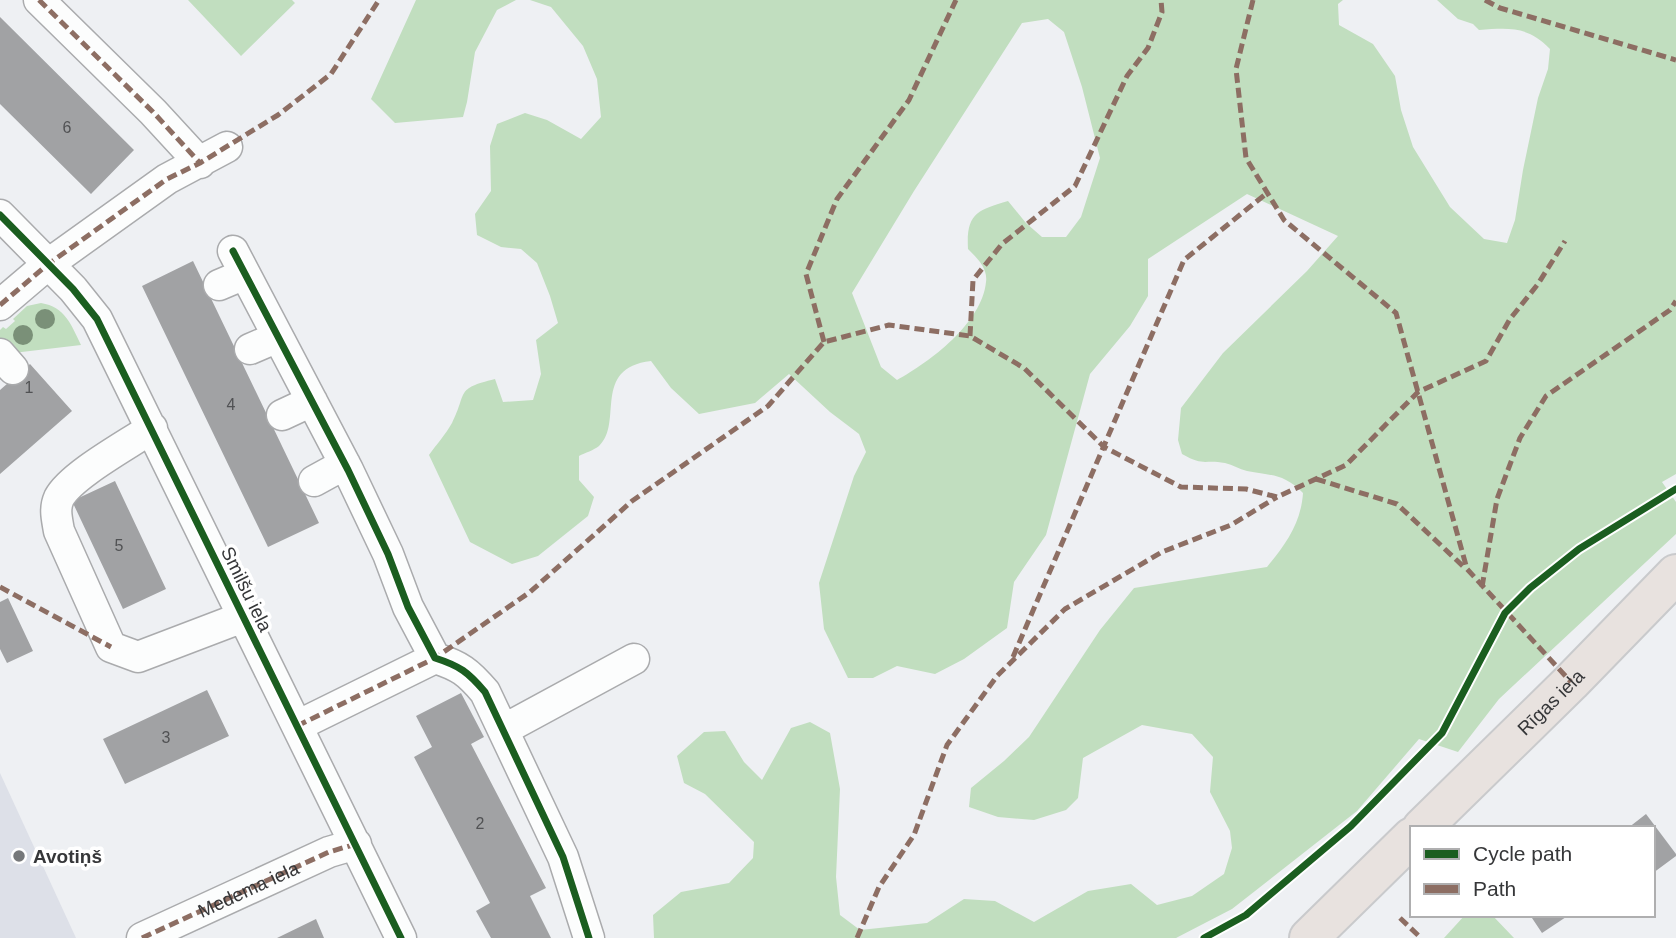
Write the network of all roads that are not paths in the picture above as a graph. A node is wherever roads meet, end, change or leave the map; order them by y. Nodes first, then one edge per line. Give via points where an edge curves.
1 (39, 0) edge
2 (228, 146) dead end
3 (200, 163) junction
4 (0, 215) edge
5 (47, 265) junction
6 (232, 270) dead end
7 (0, 305) edge
8 (278, 337) junction
9 (250, 349) dead end
10 (312, 401) junction
11 (282, 415) dead end
12 (152, 428) junction
13 (345, 464) junction
14 (314, 481) dead end
15 (1676, 574) edge
16 (243, 617) junction
17 (435, 658) junction
18 (635, 659) dead end
19 (297, 726) junction
20 (503, 730) junction
21 (1424, 826) edge
22 (1410, 839) edge
23 (356, 844) junction
24 (142, 938) edge
25 (401, 938) edge
26 (589, 938) edge
27 (1309, 938) edge

1 - 3 street
2 - 3 street
3 - 5 street via 167,179
4 - 5 street, Smilšu iela
5 - 7 street
5 - 12 street, Smilšu iela via 97,319
6 - 8 street
8 - 9 street
8 - 10 street
10 - 11 street
10 - 13 street
12 - 16 street, Smilšu iela
12 - 16 street via 72,482 55,511 59,531 111,647 138,657
13 - 14 street
13 - 17 street
15 - 21 main road, Rīgas iela
16 - 19 street, Smilšu iela
17 - 19 street
17 - 20 street via 468,671 485,692
18 - 20 street
19 - 23 street, Smilšu iela
20 - 26 street via 563,857
22 - 27 main road
23 - 24 street, Medema iela
23 - 25 street, Smilšu iela

